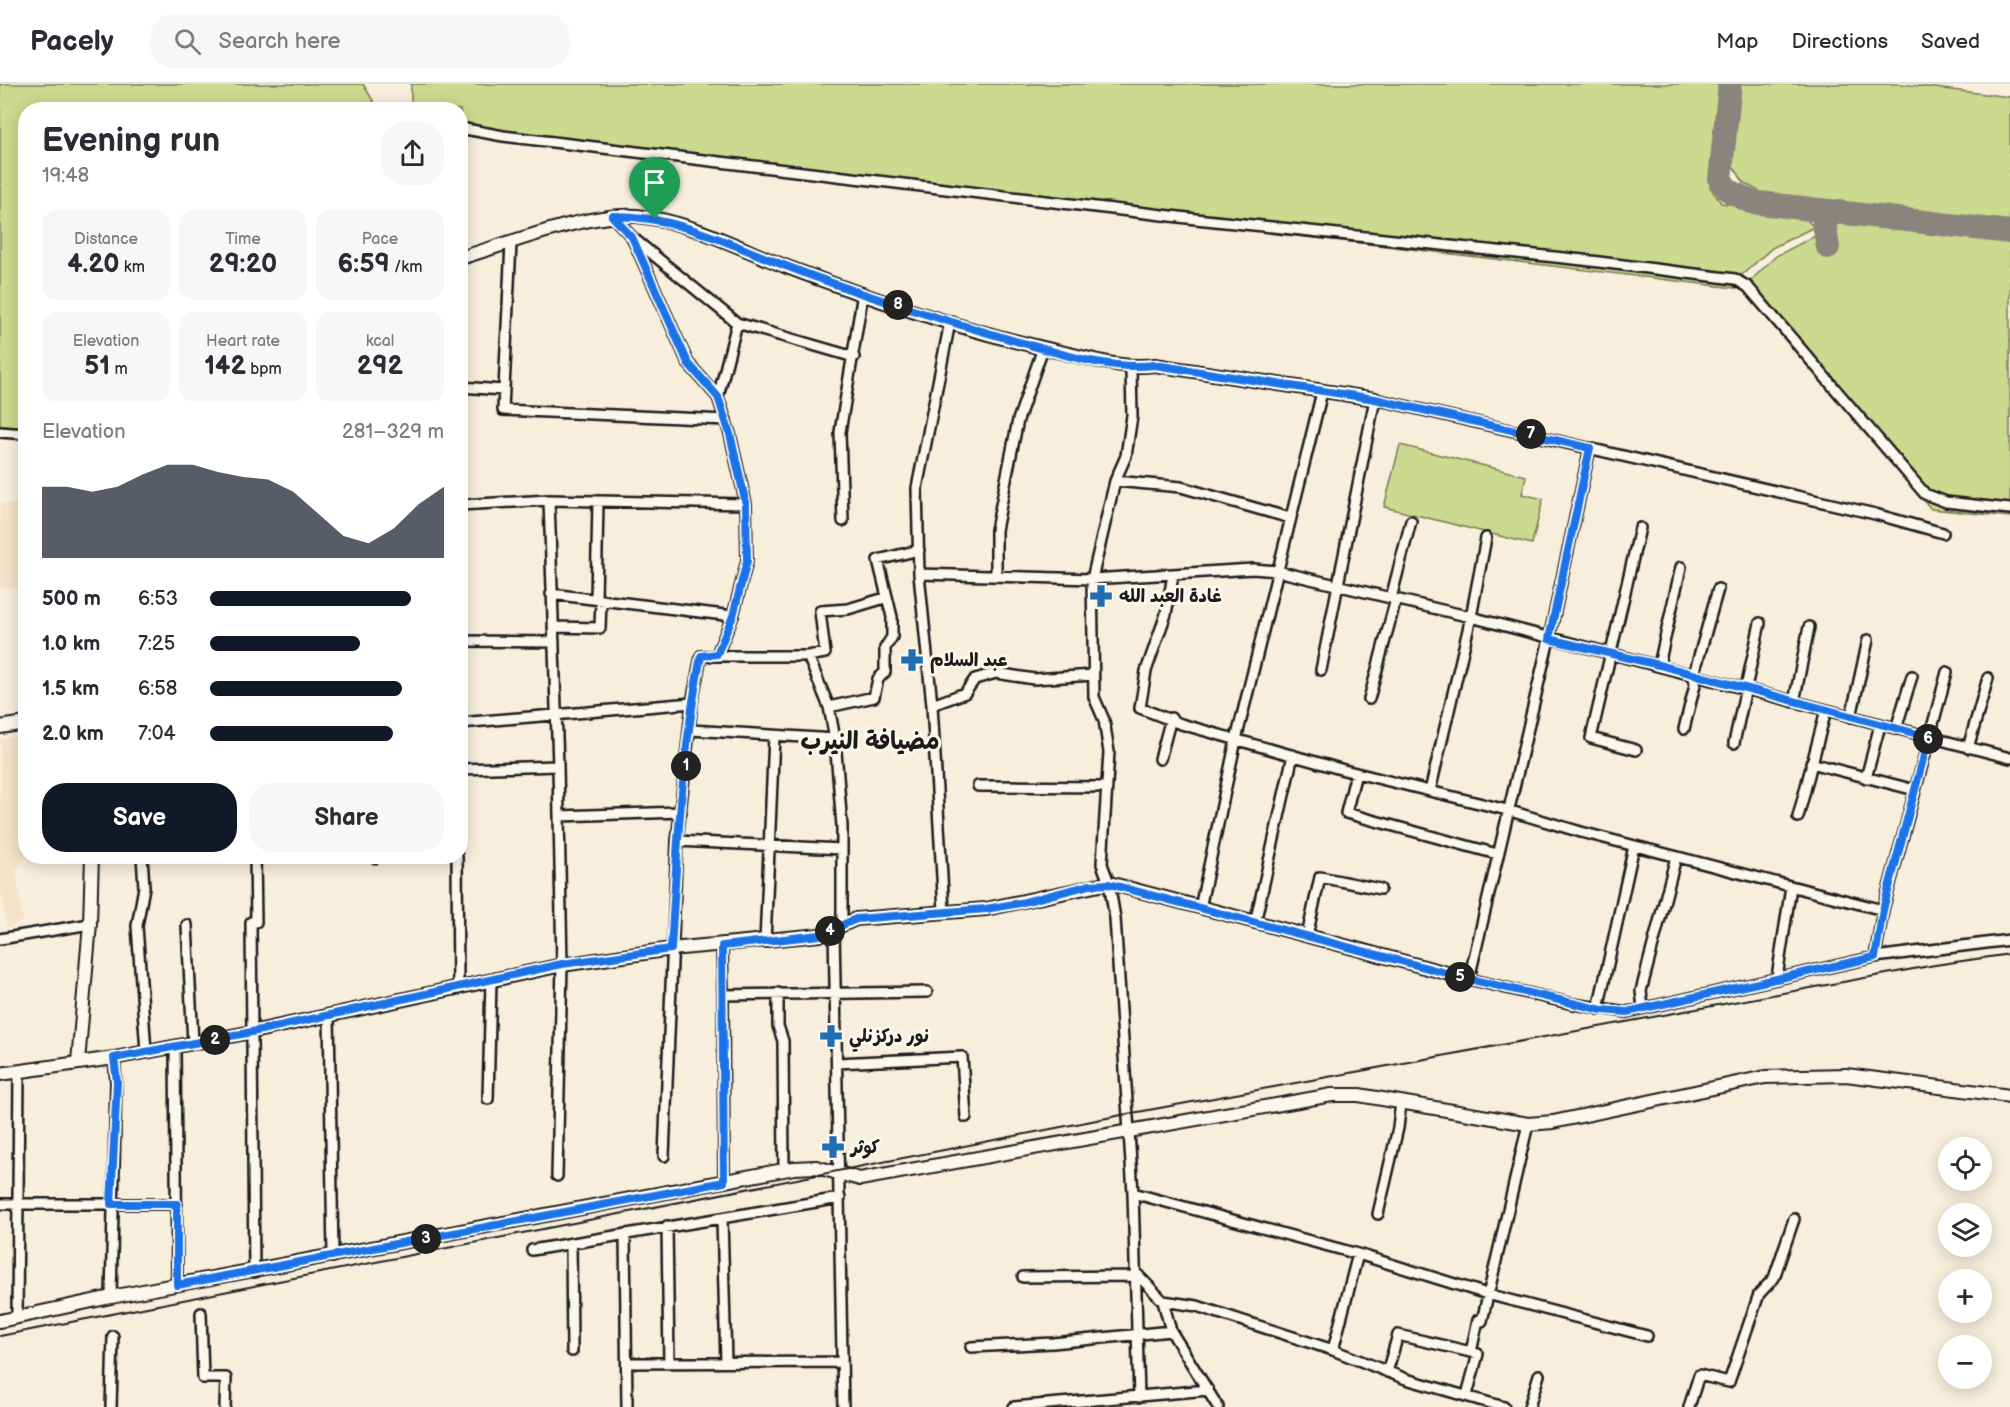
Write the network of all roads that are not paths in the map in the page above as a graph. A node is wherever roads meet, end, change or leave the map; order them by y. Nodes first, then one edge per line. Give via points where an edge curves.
1 (468, 129) edge
2 (612, 216) junction
3 (632, 237) junction
4 (511, 243) junction
5 (468, 256) edge
6 (863, 293) junction
7 (950, 322) junction
8 (737, 323) junction
9 (1043, 348) junction
10 (854, 357) junction
11 (1131, 368) junction
12 (468, 388) edge
13 (504, 390) junction
14 (1322, 392) junction
15 (718, 397) junction
16 (1375, 399) junction
17 (726, 420) junction
18 (0, 432) edge
19 (18, 433) edge
20 (1590, 448) junction
21 (1115, 481) junction
22 (549, 500) junction
23 (598, 502) junction
24 (746, 504) junction
25 (468, 505) edge
26 (2010, 509) edge
27 (1290, 518) junction
28 (843, 521) dead end
29 (1411, 521) dead end
30 (1640, 528) dead end
31 (1943, 533) dead end
32 (1485, 538) dead end
33 (919, 550) junction
34 (1681, 567) dead end
35 (1277, 571) junction
36 (919, 574) junction
37 (996, 575) junction
38 (1173, 575) junction
39 (1092, 579) junction
40 (1339, 586) junction
41 (1718, 590) dead end
42 (550, 594) junction
43 (885, 598) junction
44 (1394, 598) junction
45 (598, 599) junction
46 (733, 616) junction
47 (1471, 616) junction
48 (1760, 623) dead end
49 (553, 627) junction
50 (1809, 627) dead end
51 (1549, 639) junction
52 (1868, 640) dead end
53 (468, 641) edge
54 (554, 642) junction
55 (717, 654) junction
56 (1610, 655) junction
57 (808, 656) junction
58 (1659, 665) junction
59 (1321, 670) dead end
60 (1947, 672) dead end
61 (1694, 674) junction
62 (1093, 675) junction
63 (1912, 676) dead end
64 (1988, 678) dead end
65 (1748, 689) junction
66 (1369, 699) dead end
67 (1794, 702) junction
68 (692, 703) junction
69 (932, 705) junction
70 (829, 707) junction
71 (1826, 710) junction
72 (556, 715) junction
73 (1851, 717) junction
74 (1171, 718) junction
75 (468, 722) edge
76 (18, 724) edge
77 (1880, 725) junction
78 (0, 727) edge
79 (1684, 729) dead end
80 (1896, 729) junction
81 (690, 730) junction
82 (774, 736) junction
83 (1929, 737) junction
84 (835, 739) junction
85 (1236, 740) junction
86 (1734, 743) dead end
87 (1968, 748) junction
88 (1636, 750) dead end
89 (2009, 754) edge
90 (1293, 755) junction
91 (1160, 759) dead end
92 (1811, 763) junction
93 (558, 766) junction
94 (468, 769) edge
95 (1356, 773) junction
96 (1866, 778) junction
97 (978, 786) dead end
98 (1107, 787) junction
99 (1915, 790) junction
100 (1430, 791) junction
101 (1507, 810) junction
102 (681, 812) junction
103 (559, 816) junction
104 (1798, 817) dead end
105 (677, 841) junction
106 (767, 846) junction
107 (1634, 846) junction
108 (843, 849) junction
109 (1497, 854) junction
110 (1676, 857) junction
111 (92, 864) edge
112 (143, 864) edge
113 (255, 864) edge
114 (457, 864) edge
115 (1109, 884) junction
116 (1791, 887) junction
117 (1380, 889) dead end
118 (1200, 908) junction
119 (1883, 910) junction
120 (944, 911) junction
121 (1255, 923) junction
122 (90, 924) junction
123 (187, 925) dead end
124 (838, 927) junction
125 (1307, 936) junction
126 (0, 939) edge
127 (2010, 940) edge
128 (765, 942) junction
129 (722, 946) junction
130 (671, 949) junction
131 (1875, 957) junction
132 (562, 964) junction
133 (1777, 977) junction
134 (1469, 979) junction
135 (491, 981) junction
136 (458, 989) junction
137 (927, 992) dead end
138 (778, 993) junction
139 (836, 994) junction
140 (723, 995) junction
141 (1643, 1008) junction
142 (1598, 1009) junction
143 (329, 1015) junction
144 (252, 1032) junction
145 (193, 1043) junction
146 (176, 1047) junction
147 (146, 1051) junction
148 (114, 1058) junction
149 (78, 1062) junction
150 (837, 1063) junction
151 (19, 1073) junction
152 (0, 1074) edge
153 (2010, 1096) edge
154 (488, 1099) dead end
155 (1401, 1102) junction
156 (966, 1117) dead end
157 (1528, 1124) junction
158 (1128, 1130) junction
159 (664, 1156) dead end
160 (784, 1170) junction
161 (840, 1172) junction
162 (557, 1176) dead end
163 (724, 1182) junction
164 (1133, 1193) junction
165 (840, 1198) junction
166 (17, 1203) junction
167 (0, 1204) edge
168 (111, 1204) junction
169 (177, 1204) junction
170 (1378, 1214) dead end
171 (723, 1218) junction
172 (1794, 1219) dead end
173 (667, 1226) junction
174 (625, 1234) junction
175 (571, 1243) junction
176 (532, 1250) dead end
177 (1359, 1254) junction
178 (333, 1257) junction
179 (254, 1272) junction
180 (1135, 1274) junction
181 (1023, 1276) dead end
182 (177, 1285) junction
183 (1487, 1294) junction
184 (111, 1297) junction
185 (1163, 1301) junction
186 (201, 1313) dead end
187 (18, 1318) junction
188 (0, 1321) edge
189 (1171, 1331) junction
190 (1138, 1334) junction
191 (113, 1336) dead end
192 (1647, 1336) dead end
193 (972, 1347) dead end
194 (1333, 1350) junction
195 (572, 1351) dead end
196 (1471, 1352) junction
197 (726, 1362) junction
198 (842, 1362) junction
199 (627, 1363) junction
200 (669, 1363) junction
201 (1387, 1372) junction
202 (1539, 1375) dead end
203 (1208, 1390) junction
204 (1467, 1395) junction
205 (1136, 1400) edge
206 (1076, 1405) edge
207 (111, 1407) edge
208 (225, 1407) edge
209 (627, 1407) edge
210 (843, 1407) edge
211 (1014, 1407) edge
212 (1218, 1407) edge
213 (1504, 1407) edge
214 (1529, 1407) edge
215 (1689, 1407) edge

1 - 26 street via 1196,219 1735,279 1748,287 1925,494 1946,502
2 - 3 street
2 - 4 street
2 - 6 street via 655,219 706,234
3 - 8 street
3 - 15 street via 688,363
4 - 5 street
4 - 13 street
6 - 7 street
6 - 10 street
7 - 9 street
7 - 33 street via 916,488
8 - 10 street
8 - 15 street
9 - 11 street
9 - 37 street via 1018,420 996,530
10 - 28 street via 840,432
11 - 14 street via 1155,365
11 - 21 street via 1128,446
12 - 13 street
13 - 17 street via 502,410
14 - 16 street
14 - 27 street
15 - 17 street
16 - 20 street
16 - 40 street
17 - 24 street
18 - 19 street
20 - 31 street
20 - 51 street
21 - 27 street via 1181,487
21 - 39 street
22 - 23 street
22 - 25 street
22 - 42 street
23 - 24 street
23 - 45 street
24 - 46 street via 747,561
27 - 35 street
29 - 44 street
30 - 56 street
32 - 47 street
33 - 36 street
33 - 43 street via 878,560
34 - 58 street
35 - 38 street
35 - 40 street
35 - 85 street
36 - 37 street
36 - 69 street
37 - 39 street
38 - 39 street
38 - 74 street via 1166,614 1146,671 1140,708
39 - 62 street
40 - 44 street
40 - 59 street
41 - 61 street
42 - 45 street
42 - 49 street
43 - 57 street via 848,609 820,611 825,653
43 - 70 street via 891,610 892,637 885,648 885,672 878,679 874,697
44 - 47 street
44 - 66 street
45 - 46 street
45 - 49 street via 600,628
46 - 55 street
47 - 51 street
47 - 100 street
48 - 65 street
49 - 54 street
50 - 67 street
51 - 56 street
51 - 101 street
52 - 73 street
53 - 54 street
54 - 72 street
55 - 57 street
55 - 68 street via 701,656
56 - 58 street
56 - 88 street via 1591,738
57 - 70 street
58 - 61 street
60 - 83 street
61 - 65 street
61 - 79 street
62 - 69 street via 1034,679 996,673 975,679 965,693
62 - 98 street via 1094,698 1107,733
63 - 80 street
64 - 87 street
65 - 67 street
65 - 86 street
67 - 71 street
68 - 72 street
68 - 81 street
69 - 120 street
70 - 84 street
71 - 73 street
71 - 92 street
72 - 75 street
72 - 93 street
73 - 77 street
74 - 85 street
74 - 91 street
76 - 78 street
77 - 80 street
77 - 96 street
80 - 83 street
81 - 82 street
81 - 102 street
82 - 84 street
82 - 106 street
83 - 87 street
83 - 99 street
84 - 108 street
85 - 90 street
85 - 118 street
87 - 89 street
90 - 95 street
90 - 121 street
92 - 96 street
92 - 104 street
93 - 94 street
93 - 103 street
95 - 100 street
95 - 109 street via 1346,813
96 - 99 street
97 - 98 street
98 - 115 street via 1102,864
99 - 119 street
100 - 101 street
101 - 107 street
101 - 109 street
102 - 103 street
102 - 105 street
103 - 132 street
105 - 106 street
105 - 130 street
106 - 108 street
106 - 128 street
107 - 110 street
107 - 142 street
108 - 124 street
109 - 134 street
110 - 116 street
110 - 141 street via 1641,991
111 - 122 street
112 - 147 street via 144,887 137,926
113 - 144 street
114 - 136 street
115 - 118 street
115 - 120 street via 1020,903
115 - 158 street via 1115,918
116 - 119 street
116 - 133 street
117 - 125 street via 1320,877
118 - 121 street
119 - 131 street
120 - 124 street via 856,919
121 - 125 street
122 - 126 street
122 - 149 street
123 - 145 street
124 - 128 street via 820,935
124 - 139 street
125 - 134 street
127 - 131 street
128 - 129 street
129 - 130 street
129 - 140 street
130 - 132 street
130 - 159 street
131 - 133 street
132 - 135 street
132 - 162 street
133 - 141 street
134 - 142 street
135 - 136 street
135 - 154 street
136 - 143 street
137 - 139 street
138 - 139 street
138 - 140 street
138 - 160 street via 778,1026 783,1041
139 - 150 street
140 - 163 street
141 - 142 street via 1627,1012
143 - 144 street
143 - 178 street
144 - 145 street
144 - 179 street
145 - 146 street
146 - 147 street
146 - 169 street
147 - 148 street
148 - 149 street
148 - 168 street via 117,1082
149 - 151 street
150 - 156 street via 962,1057
150 - 161 street
151 - 152 street
151 - 166 street
153 - 157 street via 1846,1075 1765,1077
155 - 157 street
155 - 158 street via 1332,1095
155 - 170 street
157 - 183 street
158 - 161 street via 861,1179
158 - 164 street
160 - 161 street via 816,1167
160 - 163 street
161 - 165 street
163 - 178 street
164 - 177 street
164 - 180 street
165 - 171 street
165 - 198 street
166 - 167 street
166 - 168 street
166 - 187 street
168 - 169 street
168 - 184 street
169 - 182 street
171 - 173 street
171 - 197 street
172 - 215 street via 1774,1278 1759,1294 1729,1382 1699,1375
173 - 174 street
173 - 200 street
174 - 175 street
174 - 199 street
175 - 176 street
175 - 195 street
177 - 183 street
177 - 194 street
178 - 179 street
179 - 182 street
180 - 181 street
180 - 185 street
180 - 190 street
182 - 184 street
183 - 192 street
183 - 196 street
184 - 187 street
185 - 189 street
185 - 194 street via 1197,1306
186 - 208 street via 203,1378 226,1378
187 - 188 street
189 - 190 street
189 - 203 street
190 - 193 street
190 - 205 street
191 - 207 street
194 - 201 street
196 - 201 street via 1398,1335
196 - 204 street via 1479,1354
197 - 198 street
197 - 200 street
198 - 210 street
199 - 200 street
199 - 209 street
201 - 204 street
202 - 214 street
203 - 205 street
203 - 212 street
204 - 213 street
205 - 206 street
206 - 211 street

